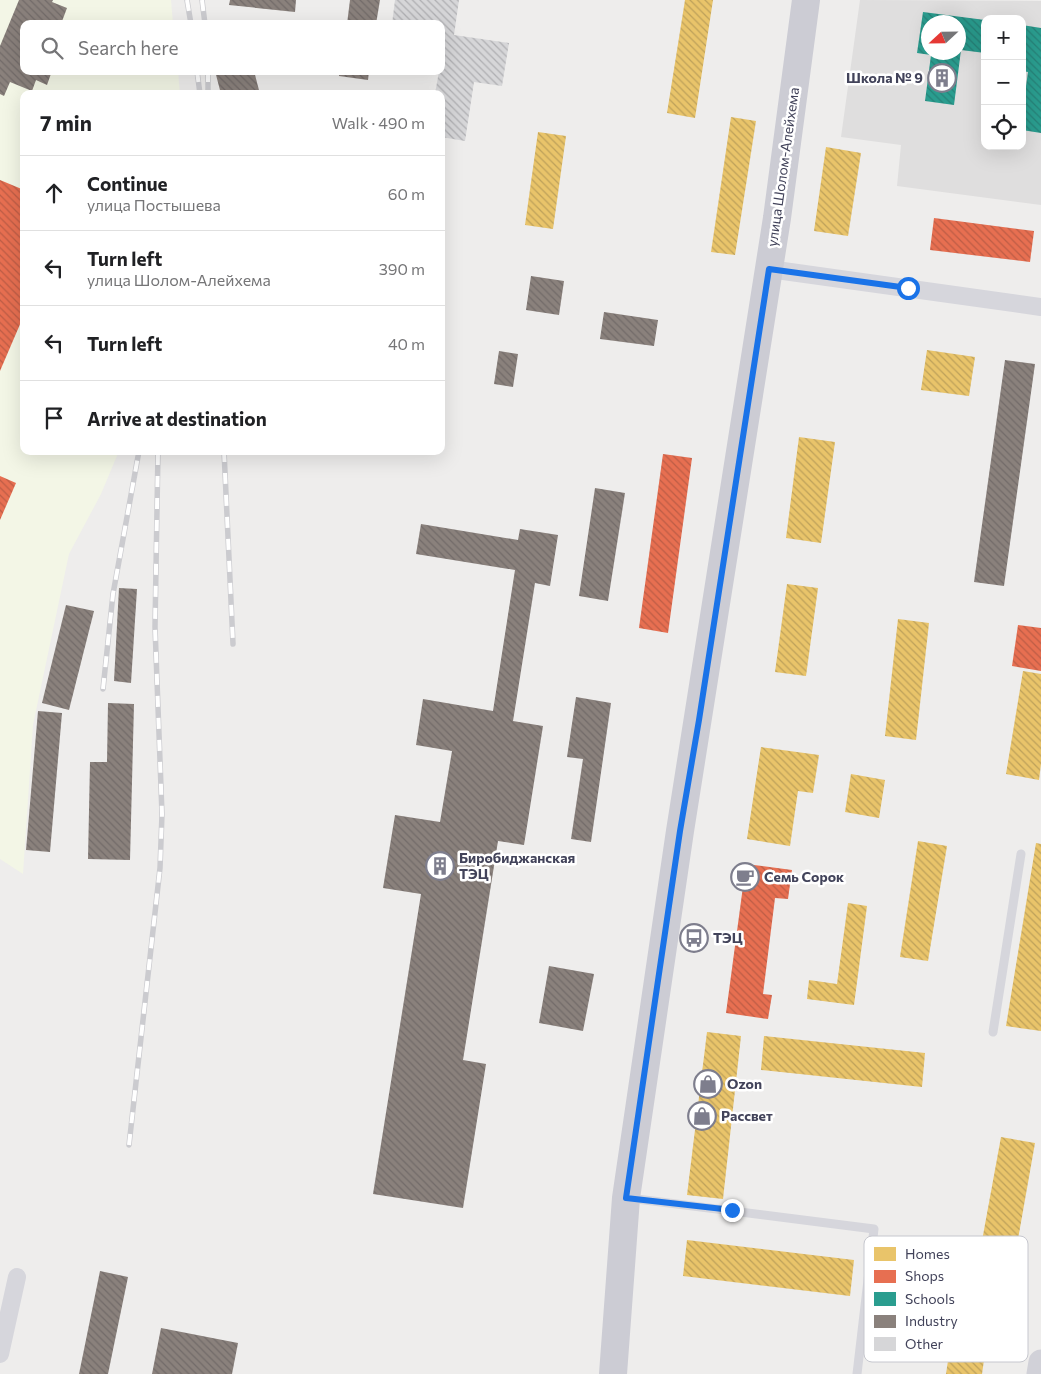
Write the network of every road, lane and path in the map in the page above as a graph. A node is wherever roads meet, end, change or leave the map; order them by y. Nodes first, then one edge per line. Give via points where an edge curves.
1 (806, 0) edge
2 (769, 269) junction
3 (1041, 307) edge
4 (1021, 854) dead end
5 (993, 1032) dead end
6 (626, 1198) junction
7 (873, 1236) edge
8 (17, 1277) dead end
9 (864, 1315) edge
10 (0, 1354) edge
11 (1041, 1362) edge
12 (613, 1374) edge
13 (857, 1374) edge
14 (1039, 1374) edge

1 - 2 main road, улица Шолом-Алейхема
2 - 3 street
2 - 6 main road, улица Шолом-Алейхема
4 - 5 lane
6 - 7 lane via 874,1230
6 - 12 main road, улица Шолом-Алейхема
8 - 10 street
9 - 13 lane
11 - 14 main road

